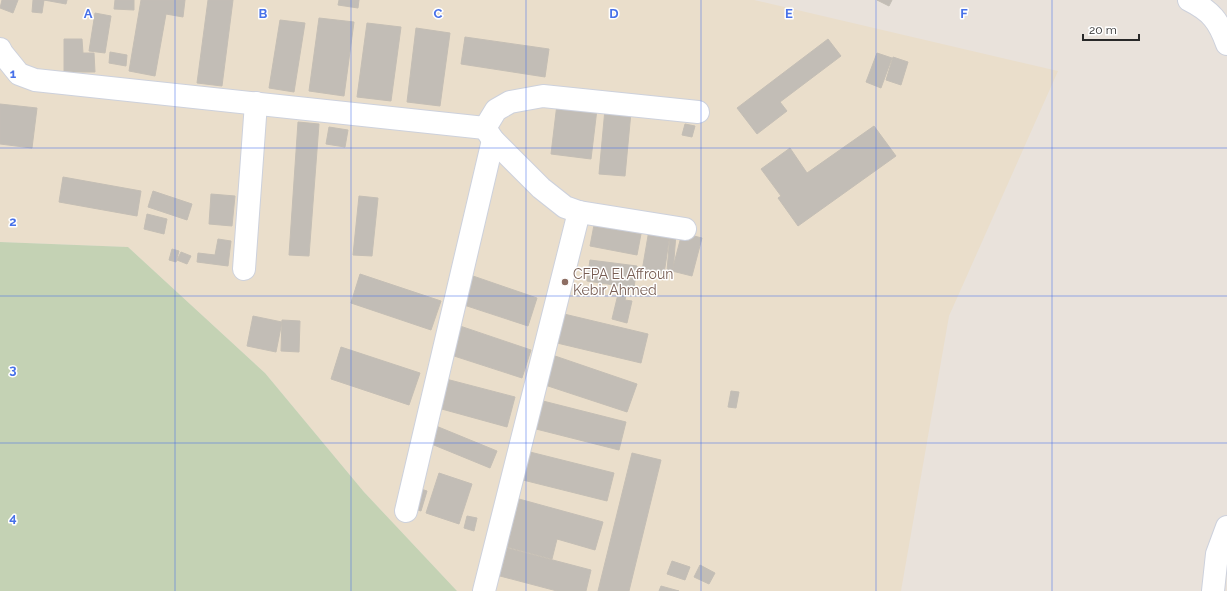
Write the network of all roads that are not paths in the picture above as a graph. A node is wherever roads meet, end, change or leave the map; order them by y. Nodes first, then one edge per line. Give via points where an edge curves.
1 (1189, 0) edge
2 (1226, 31) edge
3 (0, 49) edge
4 (256, 103) junction
5 (698, 112) dead end
6 (489, 134) junction
7 (579, 212) junction
8 (685, 229) dead end
9 (244, 269) dead end
10 (406, 511) dead end
11 (1227, 527) edge
12 (484, 591) edge
13 (1213, 591) edge

1 - 2 street via 1212,15
3 - 4 street via 19,74 35,80
4 - 6 street
4 - 9 street
5 - 6 street via 543,96 510,102 496,110
6 - 7 street via 565,208
6 - 10 street
7 - 8 street
7 - 12 street
11 - 13 street via 1217,554

